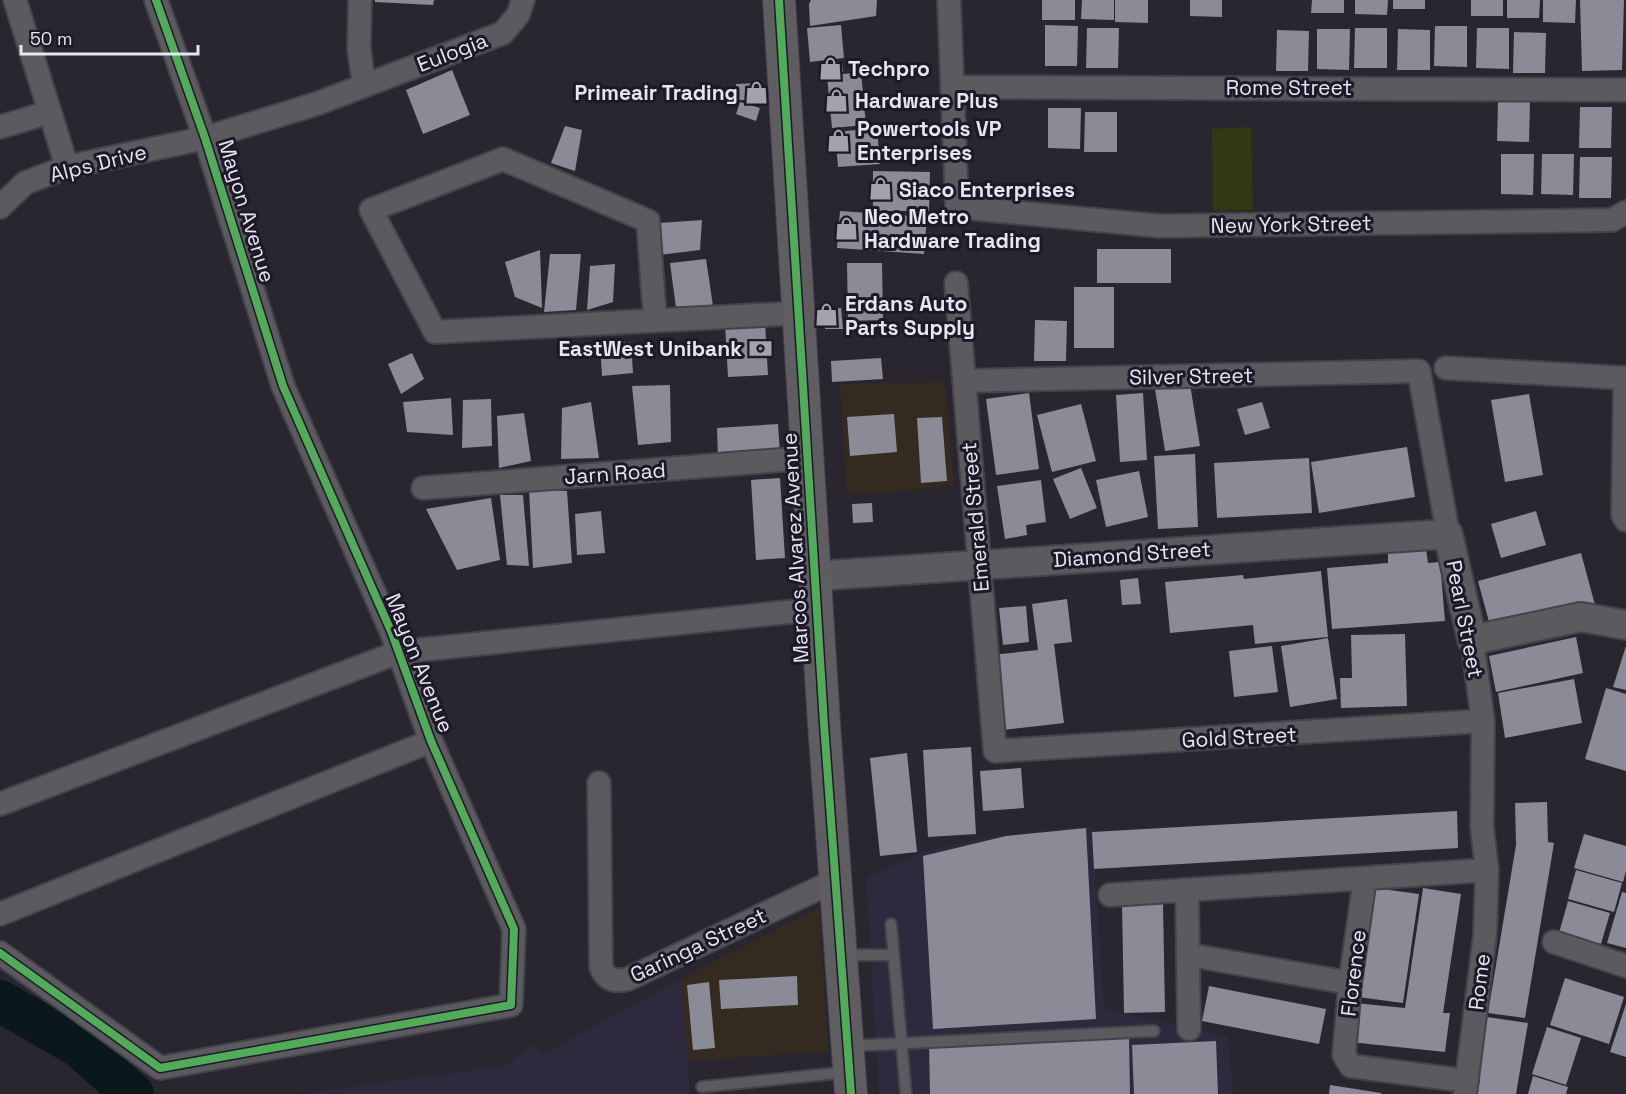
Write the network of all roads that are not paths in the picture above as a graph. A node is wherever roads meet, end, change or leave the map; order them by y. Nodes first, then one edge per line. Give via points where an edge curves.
1 (15, 0) edge
2 (156, 0) edge
3 (360, 0) edge
4 (524, 0) edge
5 (779, 0) edge
6 (949, 0) edge
7 (364, 85) junction
8 (952, 87) junction
9 (1626, 90) edge
10 (50, 112) junction
11 (0, 127) edge
12 (205, 138) junction
13 (67, 167) junction
14 (0, 207) edge
15 (1625, 213) edge
16 (956, 284) dead end
17 (800, 313) junction
18 (655, 319) junction
19 (1446, 368) dead end
20 (1419, 371) joint
21 (1625, 378) edge
22 (964, 381) junction
23 (807, 458) junction
24 (423, 488) dead end
25 (1626, 520) edge
26 (1448, 534) junction
27 (978, 564) junction
28 (815, 576) junction
29 (817, 609) junction
30 (1626, 625) edge
31 (1472, 640) junction
32 (399, 652) junction
33 (1484, 721) junction
34 (431, 741) junction
35 (994, 751) joint
36 (599, 783) dead end
37 (0, 804) edge
38 (1487, 870) junction
39 (1365, 878) junction
40 (836, 880) junction
41 (1187, 890) junction
42 (1110, 895) dead end
43 (0, 914) edge
44 (891, 924) dead end
45 (1554, 942) dead end
46 (0, 953) edge
47 (842, 955) junction
48 (893, 955) junction
49 (1190, 955) junction
50 (1626, 966) edge
51 (1350, 983) junction
52 (1189, 1029) dead end
53 (1154, 1031) dead end
54 (901, 1043) junction
55 (850, 1071) edge
56 (702, 1087) dead end
57 (1466, 1088) edge
58 (906, 1094) edge

1 - 10 street
2 - 12 street, Mayon Avenue
3 - 7 street via 359,49
4 - 7 street, Eulogia via 503,33
5 - 17 main road, Marcos Alvarez Avenue
6 - 8 street
7 - 12 street, Eulogia
8 - 9 street, Rome Street
8 - 15 street, New York Street via 957,207 1160,226 1612,220
10 - 11 street
10 - 13 street
12 - 13 street, Alps Drive
12 - 32 street, Mayon Avenue via 283,386
13 - 14 street, Alps Drive via 25,183
16 - 22 street, Emerald Street
17 - 18 street
17 - 23 main road, Marcos Alvarez Avenue
18 - 18 street via 435,332 371,210 503,159 648,221
19 - 21 street
20 - 22 street, Silver Street
20 - 26 street, Pearl Street
21 - 25 street
22 - 27 street, Emerald Street
23 - 24 street, Jarn Road
23 - 28 main road, Marcos Alvarez Avenue
26 - 27 street, Diamond Street
26 - 31 street, Pearl Street
27 - 28 street, Diamond Street
27 - 35 street, Emerald Street
28 - 29 main road, Marcos Alvarez Avenue
29 - 32 street
29 - 40 main road, Marcos Alvarez Avenue
30 - 31 street via 1581,617
31 - 33 street, Pearl Street
32 - 34 street, Mayon Avenue
32 - 37 street
33 - 35 street, Gold Street
33 - 38 street, Pearl Street via 1482,827
34 - 43 street
34 - 46 street, Mayon Avenue via 514,928 511,1005 160,1068
36 - 40 street, Garinga Street via 602,967 613,980 628,979
38 - 39 street
38 - 57 street, Rome via 1485,935
39 - 41 street
39 - 51 street, Florence
40 - 47 main road, Marcos Alvarez Avenue
41 - 42 street
41 - 49 street
44 - 48 lane
45 - 50 street
47 - 48 lane
47 - 55 main road, Marcos Alvarez Avenue
48 - 54 lane
49 - 51 street
49 - 52 street
51 - 57 street, Florence via 1344,1055 1351,1066
53 - 54 lane
54 - 55 lane
54 - 58 lane
55 - 56 lane

